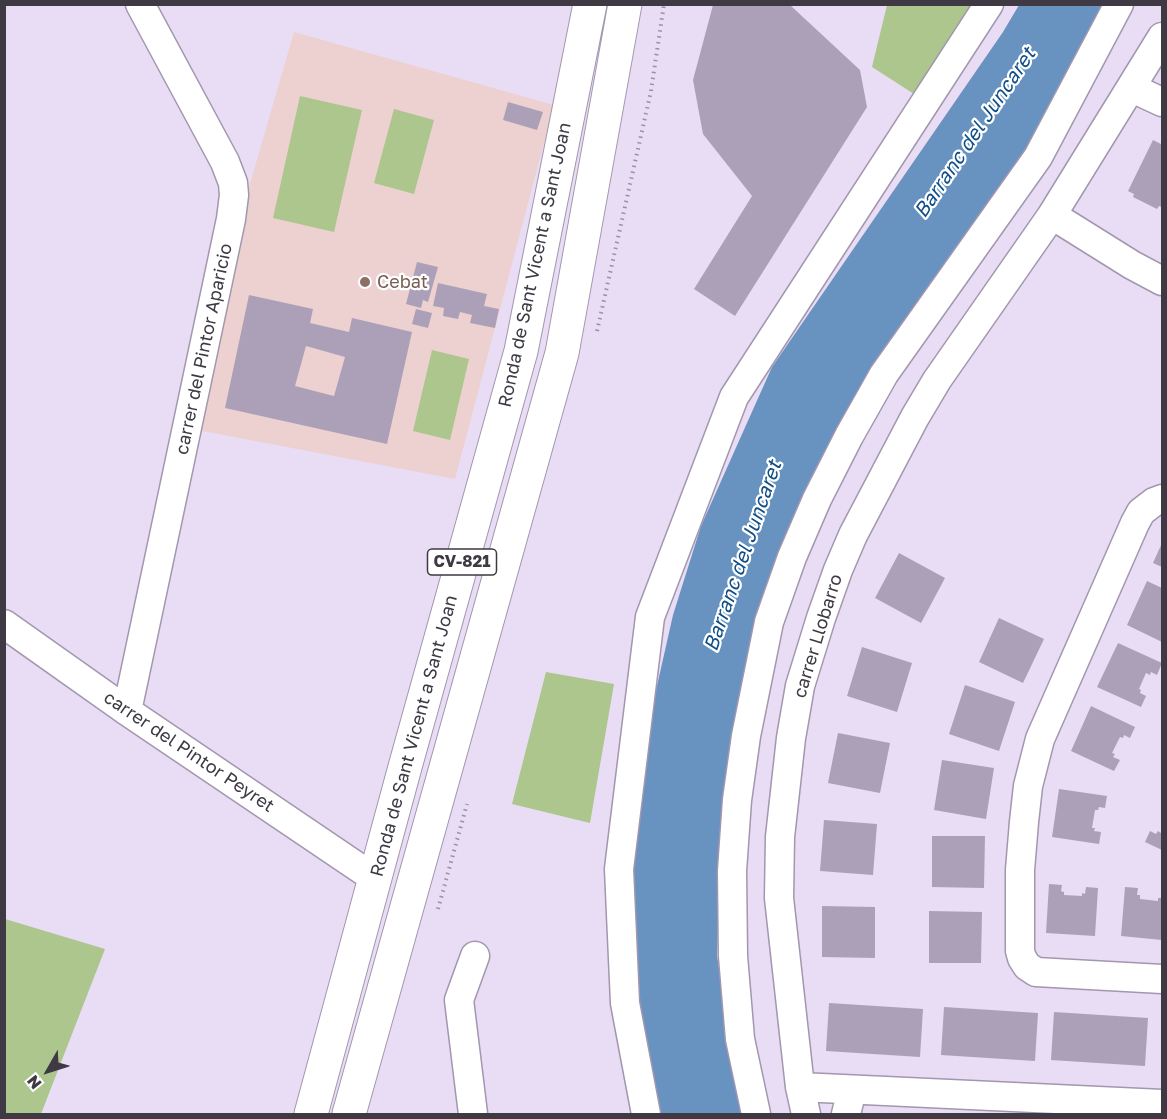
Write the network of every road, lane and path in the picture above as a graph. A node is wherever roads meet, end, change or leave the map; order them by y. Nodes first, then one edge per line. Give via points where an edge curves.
1 (140, 4) edge
2 (590, 4) edge
3 (625, 4) edge
4 (989, 4) edge
5 (1119, 4) edge
6 (1162, 37) edge
7 (1132, 88) junction
8 (1162, 102) edge
9 (1052, 215) junction
10 (1162, 281) edge
11 (1162, 499) edge
12 (4, 624) edge
13 (127, 711) junction
14 (374, 878) junction
15 (474, 956) dead end
16 (1162, 979) edge
17 (803, 1101) edge
18 (849, 1102) edge
19 (1162, 1104) edge
20 (311, 1114) edge
21 (349, 1114) edge
22 (473, 1114) edge
23 (646, 1114) edge
24 (756, 1114) edge

1 - 13 street, carrer del Pintor Aparicio via 230,172 234,195
2 - 14 main road, Ronda de Sant Vicent a Sant Joan / CV-821 via 521,351
3 - 21 main road, Ronda de Sant Vicent a Sant Joan / CV-821 via 562,353
4 - 23 street via 734,397 650,617 619,869 625,1003
5 - 24 street via 1038,157 884,374 817,499 769,622 746,736 732,871 733,956 740,1039
6 - 7 street, carrer Llobarro
7 - 8 street
7 - 9 street, carrer Llobarro
9 - 10 street
9 - 17 street, carrer Llobarro via 938,380 878,486 838,570 800,686 780,837 779,898
11 - 16 street via 1142,512 1135,523 1040,739 1023,822 1020,951 1027,966 1036,972
12 - 13 street, carrer del Pintor Peyret
13 - 14 street, carrer del Pintor Peyret
14 - 20 main road, Ronda de Sant Vicent a Sant Joan / CV-821
15 - 22 street via 459,1000
17 - 18 street
18 - 19 street

